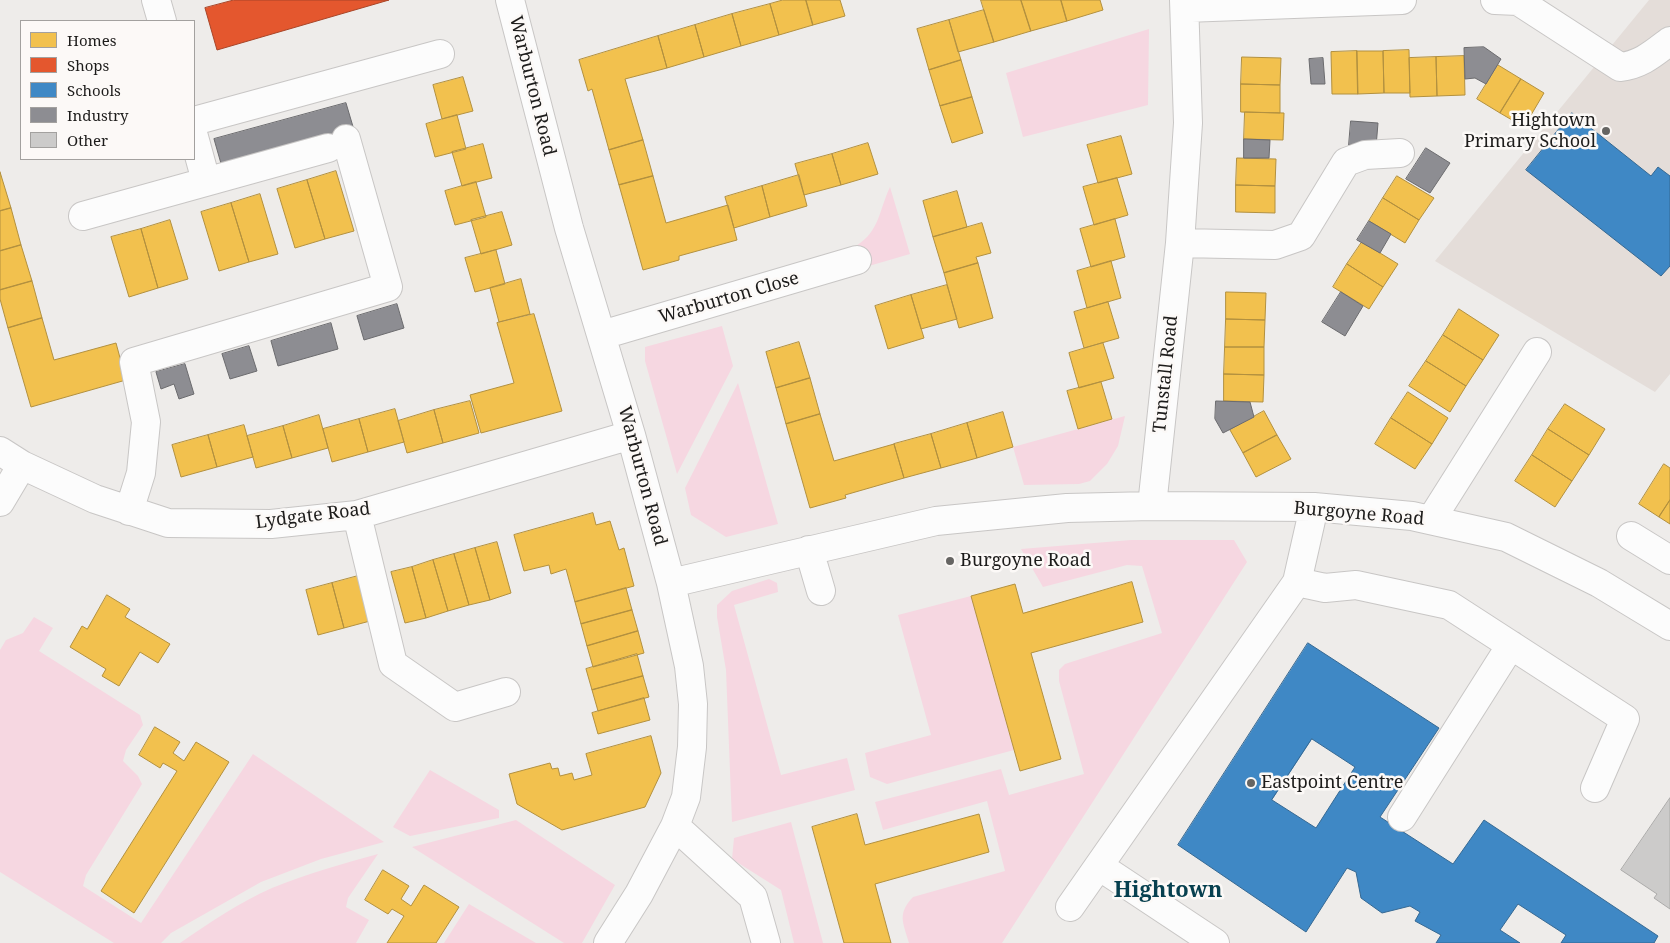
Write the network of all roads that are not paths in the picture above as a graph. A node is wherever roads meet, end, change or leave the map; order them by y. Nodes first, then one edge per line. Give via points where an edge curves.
1 (156, 0) edge
2 (510, 0) edge
3 (1402, 0) edge
4 (1496, 0) edge
5 (1184, 4) edge
6 (162, 20) edge
7 (1670, 42) edge
8 (440, 54) dead end
9 (195, 121) edge
10 (195, 142) edge
11 (1400, 153) dead end
12 (206, 181) junction
13 (83, 216) dead end
14 (1180, 243) junction
15 (857, 260) dead end
16 (602, 335) junction
17 (1538, 352) dead end
18 (631, 435) junction
19 (11, 458) edge
20 (0, 502) edge
21 (1152, 506) junction
22 (1314, 507) junction
23 (129, 510) junction
24 (356, 515) junction
25 (1431, 520) junction
26 (1632, 536) dead end
27 (809, 550) junction
28 (1670, 560) edge
29 (1296, 582) junction
30 (671, 583) junction
31 (821, 591) dead end
32 (1670, 626) edge
33 (1511, 645) junction
34 (506, 692) dead end
35 (1594, 788) dead end
36 (1402, 817) dead end
37 (676, 826) junction
38 (1099, 866) junction
39 (1070, 907) dead end
40 (608, 943) edge
41 (766, 943) edge
42 (1215, 943) edge

1 - 6 street
2 - 16 street, Warburton Road via 569,228
3 - 5 street, Tunstall Road
4 - 7 street via 1518,1 1620,66 1644,61
5 - 14 street, Tunstall Road via 1188,124
8 - 9 street
10 - 12 street
11 - 14 street via 1365,156 1346,162 1301,236 1275,245
12 - 13 street
12 - 23 street via 337,144 388,287 134,362 146,422 141,473
14 - 21 street, Tunstall Road
15 - 16 street, Warburton Close
16 - 18 street, Warburton Road
17 - 25 street
18 - 24 street, Lydgate Road
18 - 30 street, Warburton Road
19 - 20 street
19 - 23 street, Lydgate Road via 95,499
21 - 22 street, Burgoyne Road
21 - 27 street, Burgoyne Road via 1067,508 936,521
22 - 25 street, Burgoyne Road
22 - 29 street
23 - 24 street, Lydgate Road via 168,523 271,524
24 - 34 street via 393,664 455,707
25 - 32 street, Burgoyne Road via 1506,537 1599,583
26 - 28 street
27 - 30 street, Burgoyne Road
27 - 31 street
29 - 33 street via 1325,588 1356,585 1449,605
29 - 38 street
30 - 37 street, Warburton Road via 694,704 686,797
33 - 35 street via 1625,720
33 - 36 street
37 - 40 street, Warburton Road
37 - 41 street via 753,897
38 - 39 street
38 - 42 street

